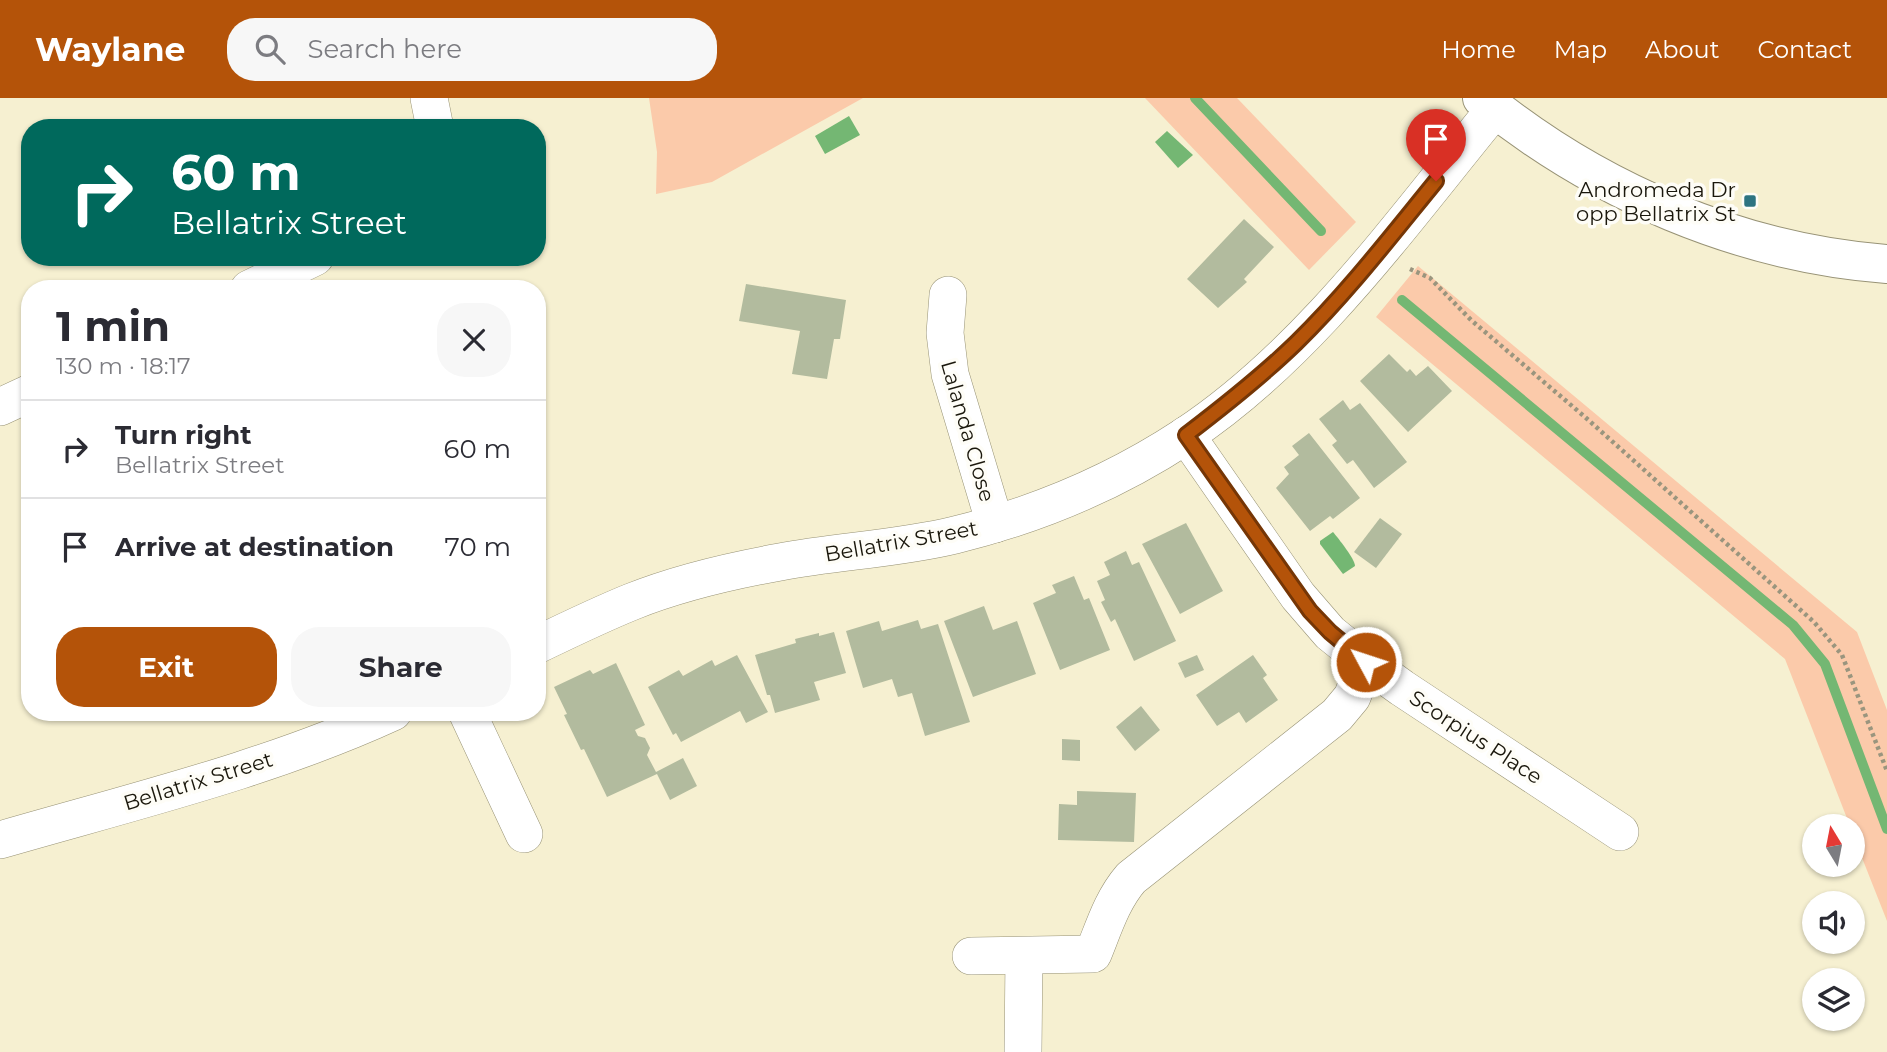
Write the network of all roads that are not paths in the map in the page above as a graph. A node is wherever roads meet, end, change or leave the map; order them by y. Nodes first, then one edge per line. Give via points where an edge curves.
1 (429, 98) edge
2 (1489, 103) edge
3 (433, 119) edge
4 (1887, 264) edge
5 (296, 266) edge
6 (268, 280) edge
7 (948, 295) dead end
8 (21, 397) edge
9 (0, 407) edge
10 (1186, 435) junction
11 (995, 524) junction
12 (546, 641) edge
13 (1366, 662) junction
14 (370, 721) edge
15 (471, 721) edge
16 (1620, 832) dead end
17 (524, 834) dead end
18 (0, 840) edge
19 (971, 956) dead end
20 (1024, 956) junction
21 (1023, 1052) edge

1 - 3 street
2 - 4 street via 1577,164 1669,210 1755,240
2 - 10 street, Bellatrix Street via 1376,254 1324,314 1256,379
5 - 6 street
7 - 11 street, Lalanda Close via 945,333 950,374
8 - 9 street
10 - 11 street, Bellatrix Street via 1085,491
10 - 13 street, Scorpius Place via 1310,611
11 - 12 street, Bellatrix Street via 953,536 783,561 705,579 634,601
13 - 16 street, Scorpius Place
13 - 20 street via 1352,697 1337,715 1131,878 1120,890 1093,954
14 - 18 street, Bellatrix Street via 260,763
15 - 17 street
19 - 20 street
20 - 21 street

